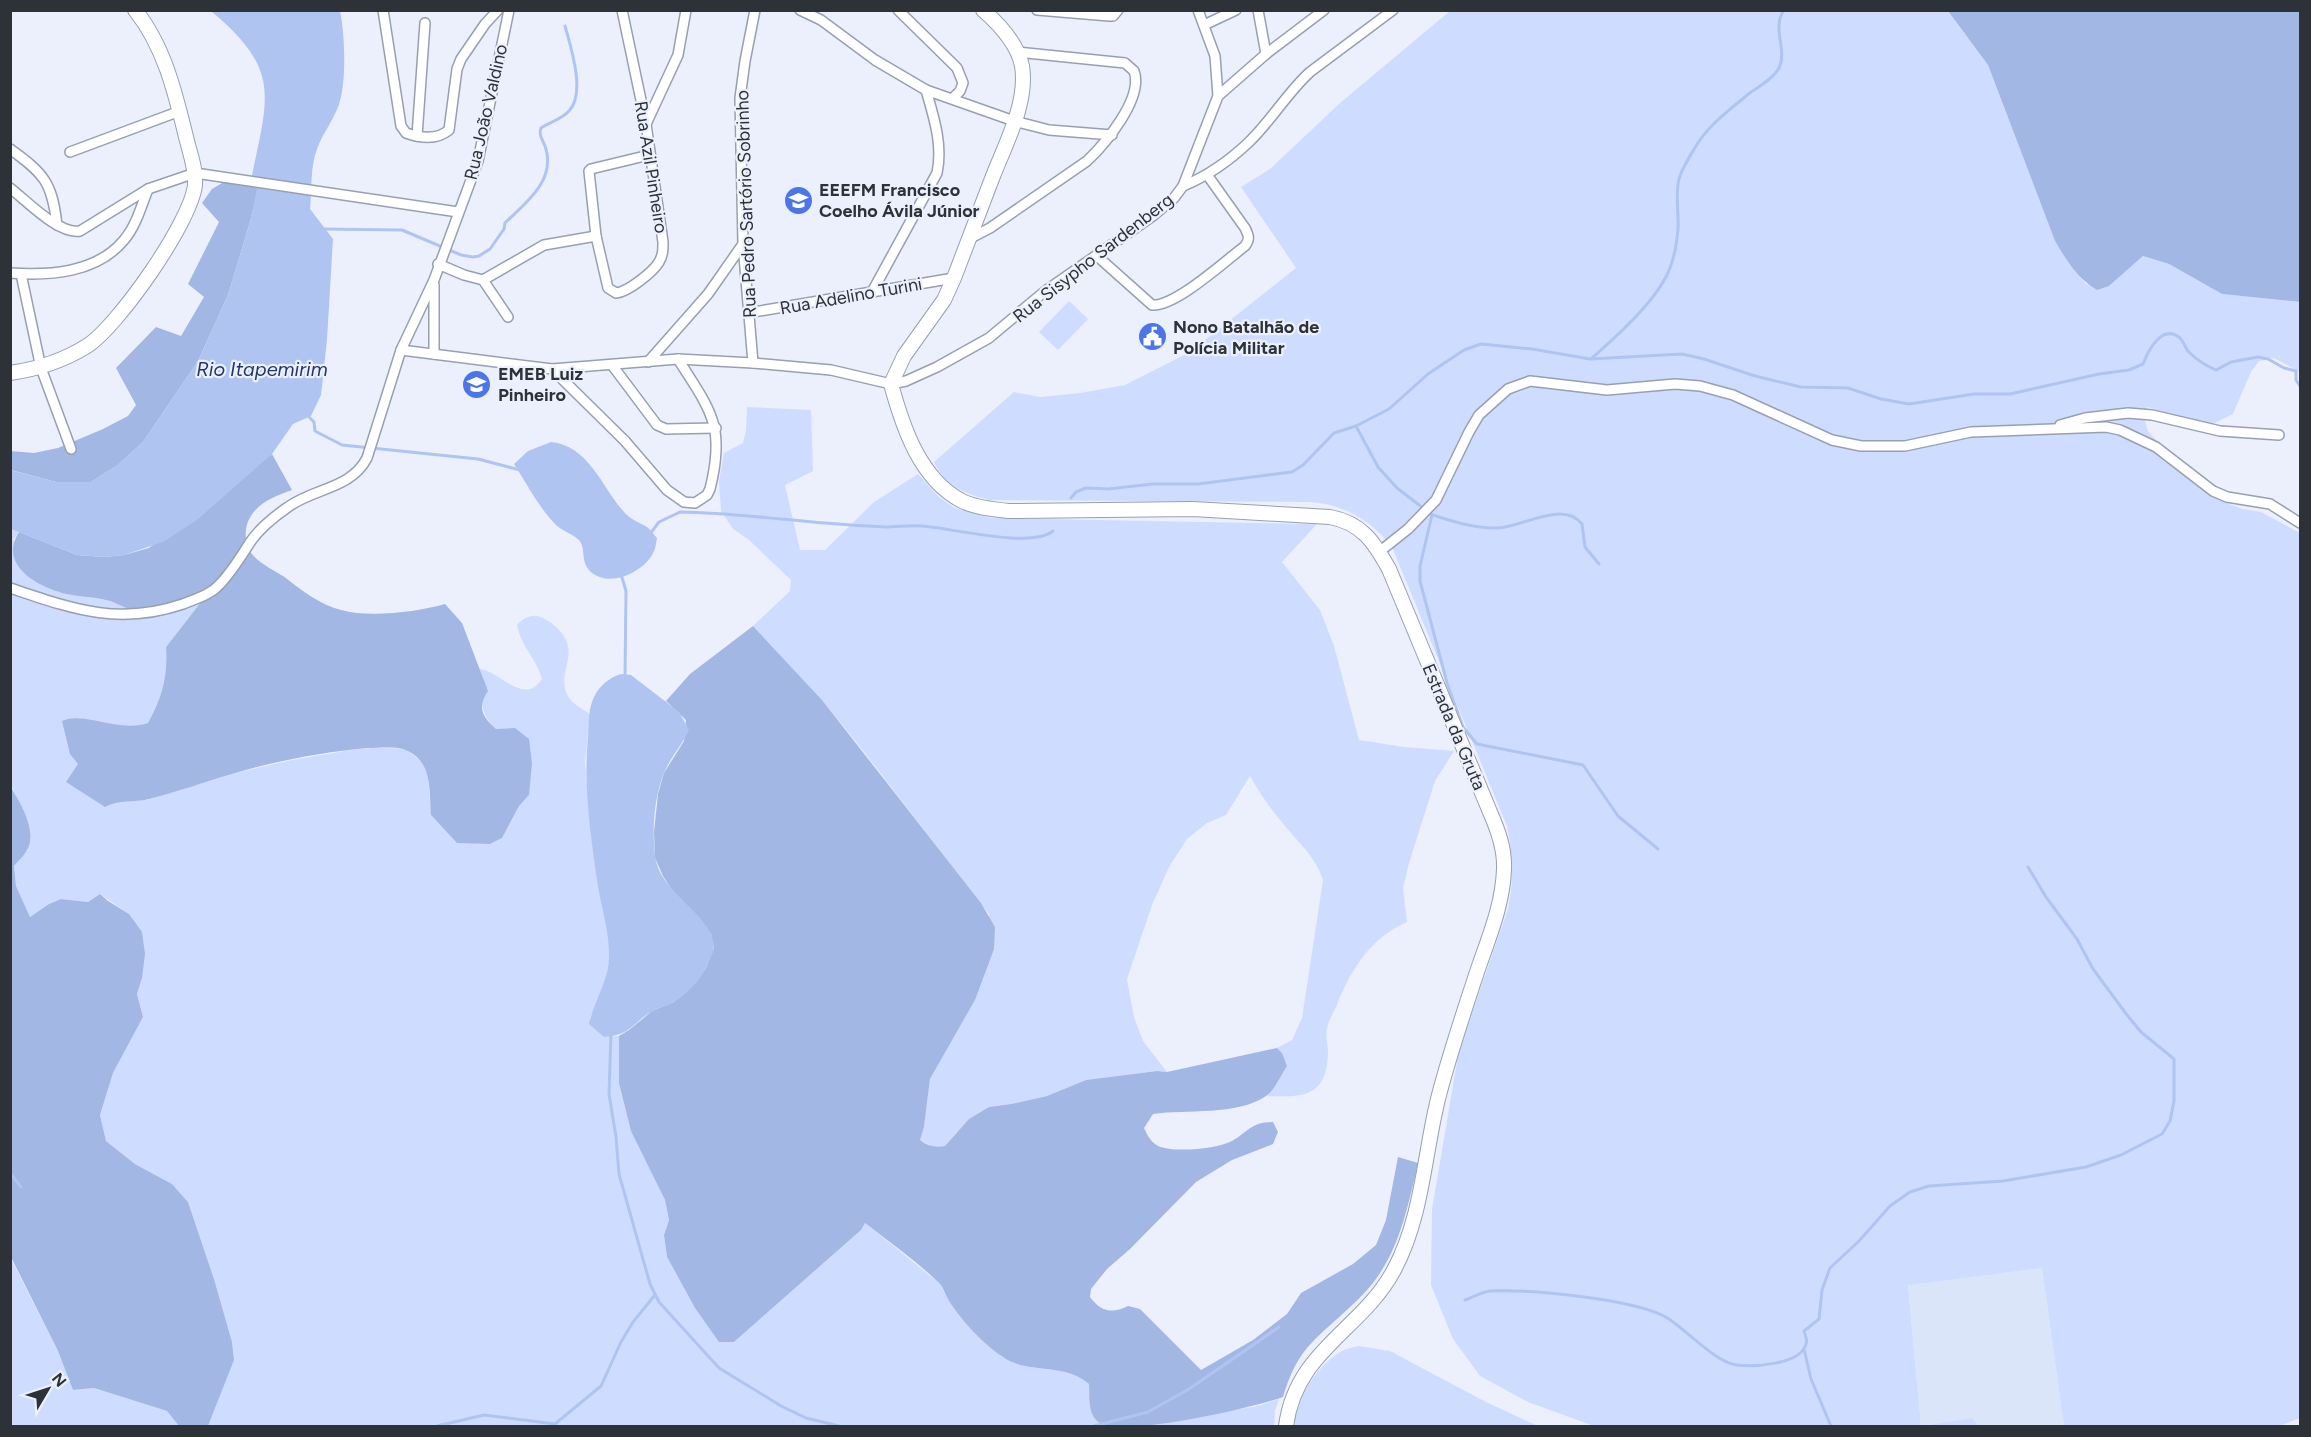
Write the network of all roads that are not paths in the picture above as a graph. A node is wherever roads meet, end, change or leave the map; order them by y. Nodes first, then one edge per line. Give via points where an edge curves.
1 (135, 10) edge
2 (383, 10) edge
3 (509, 10) edge
4 (622, 10) edge
5 (686, 10) edge
6 (755, 10) edge
7 (800, 10) edge
8 (898, 10) edge
9 (983, 10) edge
10 (1037, 10) edge
11 (1118, 10) edge
12 (1198, 10) edge
13 (1236, 10) edge
14 (1258, 10) edge
15 (1324, 10) edge
16 (1393, 10) edge
17 (497, 11) edge
18 (425, 22) dead end
19 (1204, 25) junction
20 (1017, 52) junction
21 (1266, 54) junction
22 (926, 90) junction
23 (1218, 96) junction
24 (953, 98) junction
25 (180, 111) junction
26 (1014, 122) junction
27 (645, 124) junction
28 (1112, 135) junction
29 (417, 136) junction
30 (10, 149) edge
31 (70, 152) dead end
32 (649, 155) junction
33 (195, 173) junction
34 (1208, 176) junction
35 (1183, 186) junction
36 (10, 188) edge
37 (148, 189) junction
38 (15, 197) edge
39 (458, 212) junction
40 (57, 225) junction
41 (596, 236) junction
42 (974, 237) junction
43 (743, 244) junction
44 (1096, 256) junction
45 (438, 264) junction
46 (10, 273) edge
47 (21, 274) junction
48 (954, 278) junction
49 (434, 280) junction
50 (483, 280) junction
51 (872, 292) junction
52 (748, 313) junction
53 (508, 317) dead end
54 (401, 350) junction
55 (434, 354) junction
56 (678, 359) junction
57 (648, 362) junction
58 (753, 363) junction
59 (612, 365) junction
60 (41, 368) junction
61 (552, 369) junction
62 (10, 373) edge
63 (891, 384) junction
64 (716, 428) junction
65 (2043, 430) junction
66 (2279, 435) dead end
67 (71, 449) dead end
68 (2301, 523) edge
69 (1379, 552) junction
70 (10, 588) edge
71 (1286, 1426) edge

1 - 25 main road via 155,42
2 - 29 street via 401,126 406,133
3 - 39 street, Rua João Valdino via 478,161
4 - 27 street, Rua Azil Pinheiro
5 - 27 street via 678,55
6 - 43 street, Rua Pedro Sartório Sobrinho via 740,98
7 - 22 street
8 - 24 street via 957,68 963,83
9 - 20 main road
10 - 11 street via 1109,16
12 - 19 street
13 - 19 street
14 - 21 street
15 - 21 street, Rua Sisypho Sardenberg
16 - 34 street via 1310,72 1249,142
17 - 29 street via 474,39 457,69 449,130 441,136
18 - 29 street
19 - 23 street via 1215,56
20 - 26 main road via 1022,64 1022,89
20 - 28 street via 1120,62 1131,67 1136,83
21 - 23 street, Rua Sisypho Sardenberg
22 - 24 street
22 - 51 street via 937,127 940,162
23 - 35 street, Rua Sisypho Sardenberg
24 - 26 street
25 - 31 street
25 - 33 main road
26 - 28 street via 1049,130
26 - 42 main road
27 - 32 street, Rua Azil Pinheiro
28 - 42 street via 1087,161
30 - 40 street via 50,188
32 - 41 street via 591,169 589,183
32 - 41 street, Rua Azil Pinheiro via 663,242 658,264 625,291 611,292
33 - 37 street
33 - 39 street
33 - 60 main road via 195,188 183,220 121,315 89,345
34 - 35 street
34 - 44 street via 1245,228 1249,241 1174,300 1152,304
35 - 44 street, Rua Sisypho Sardenberg via 1154,215
36 - 38 street
37 - 40 street via 80,231 68,231
37 - 47 street via 124,240 105,258 66,271
38 - 40 street
39 - 45 street, Rua João Valdino
41 - 50 street via 544,244
42 - 48 main road
43 - 52 street, Rua Pedro Sartório Sobrinho
43 - 57 street via 708,294
44 - 63 street, Rua Sisypho Sardenberg via 976,346 906,381
45 - 49 street, Rua João Valdino
45 - 50 street
46 - 47 street
47 - 60 street
48 - 51 street, Rua Adelino Turini
48 - 63 main road via 939,308 904,356
49 - 54 street, Rua João Valdino
49 - 55 street, Rua João Valdino
50 - 53 street
51 - 52 street, Rua Adelino Turini
52 - 58 street, Rua Pedro Sartório Sobrinho
54 - 55 street
54 - 70 street, Rua João Valdino via 363,467 345,481 286,508 253,539 218,587 201,597 142,615 114,615 63,606
55 - 61 street
56 - 57 street
56 - 58 street
56 - 64 street
57 - 59 street
58 - 63 street via 831,370
59 - 61 street
59 - 64 street via 653,421 666,429
60 - 62 main road
60 - 67 street
61 - 64 street via 625,441 667,490 684,502 695,503 710,489
63 - 69 main road, Estrada da Gruta via 914,449 945,490 964,502 1008,511 1193,509 1330,517 1359,529
65 - 66 street via 2085,418 2128,413 2220,431
65 - 68 street via 2120,430 2156,447 2213,491 2270,504
65 - 69 street via 1971,432 1905,446 1861,446 1832,440 1733,395 1700,386 1675,384 1607,390 1530,381 1508,389 1479,415 1436,500
69 - 71 main road, Estrada da Gruta via 1494,821 1504,869 1489,941 1439,1094 1404,1250 1381,1292 1314,1359 1294,1392

